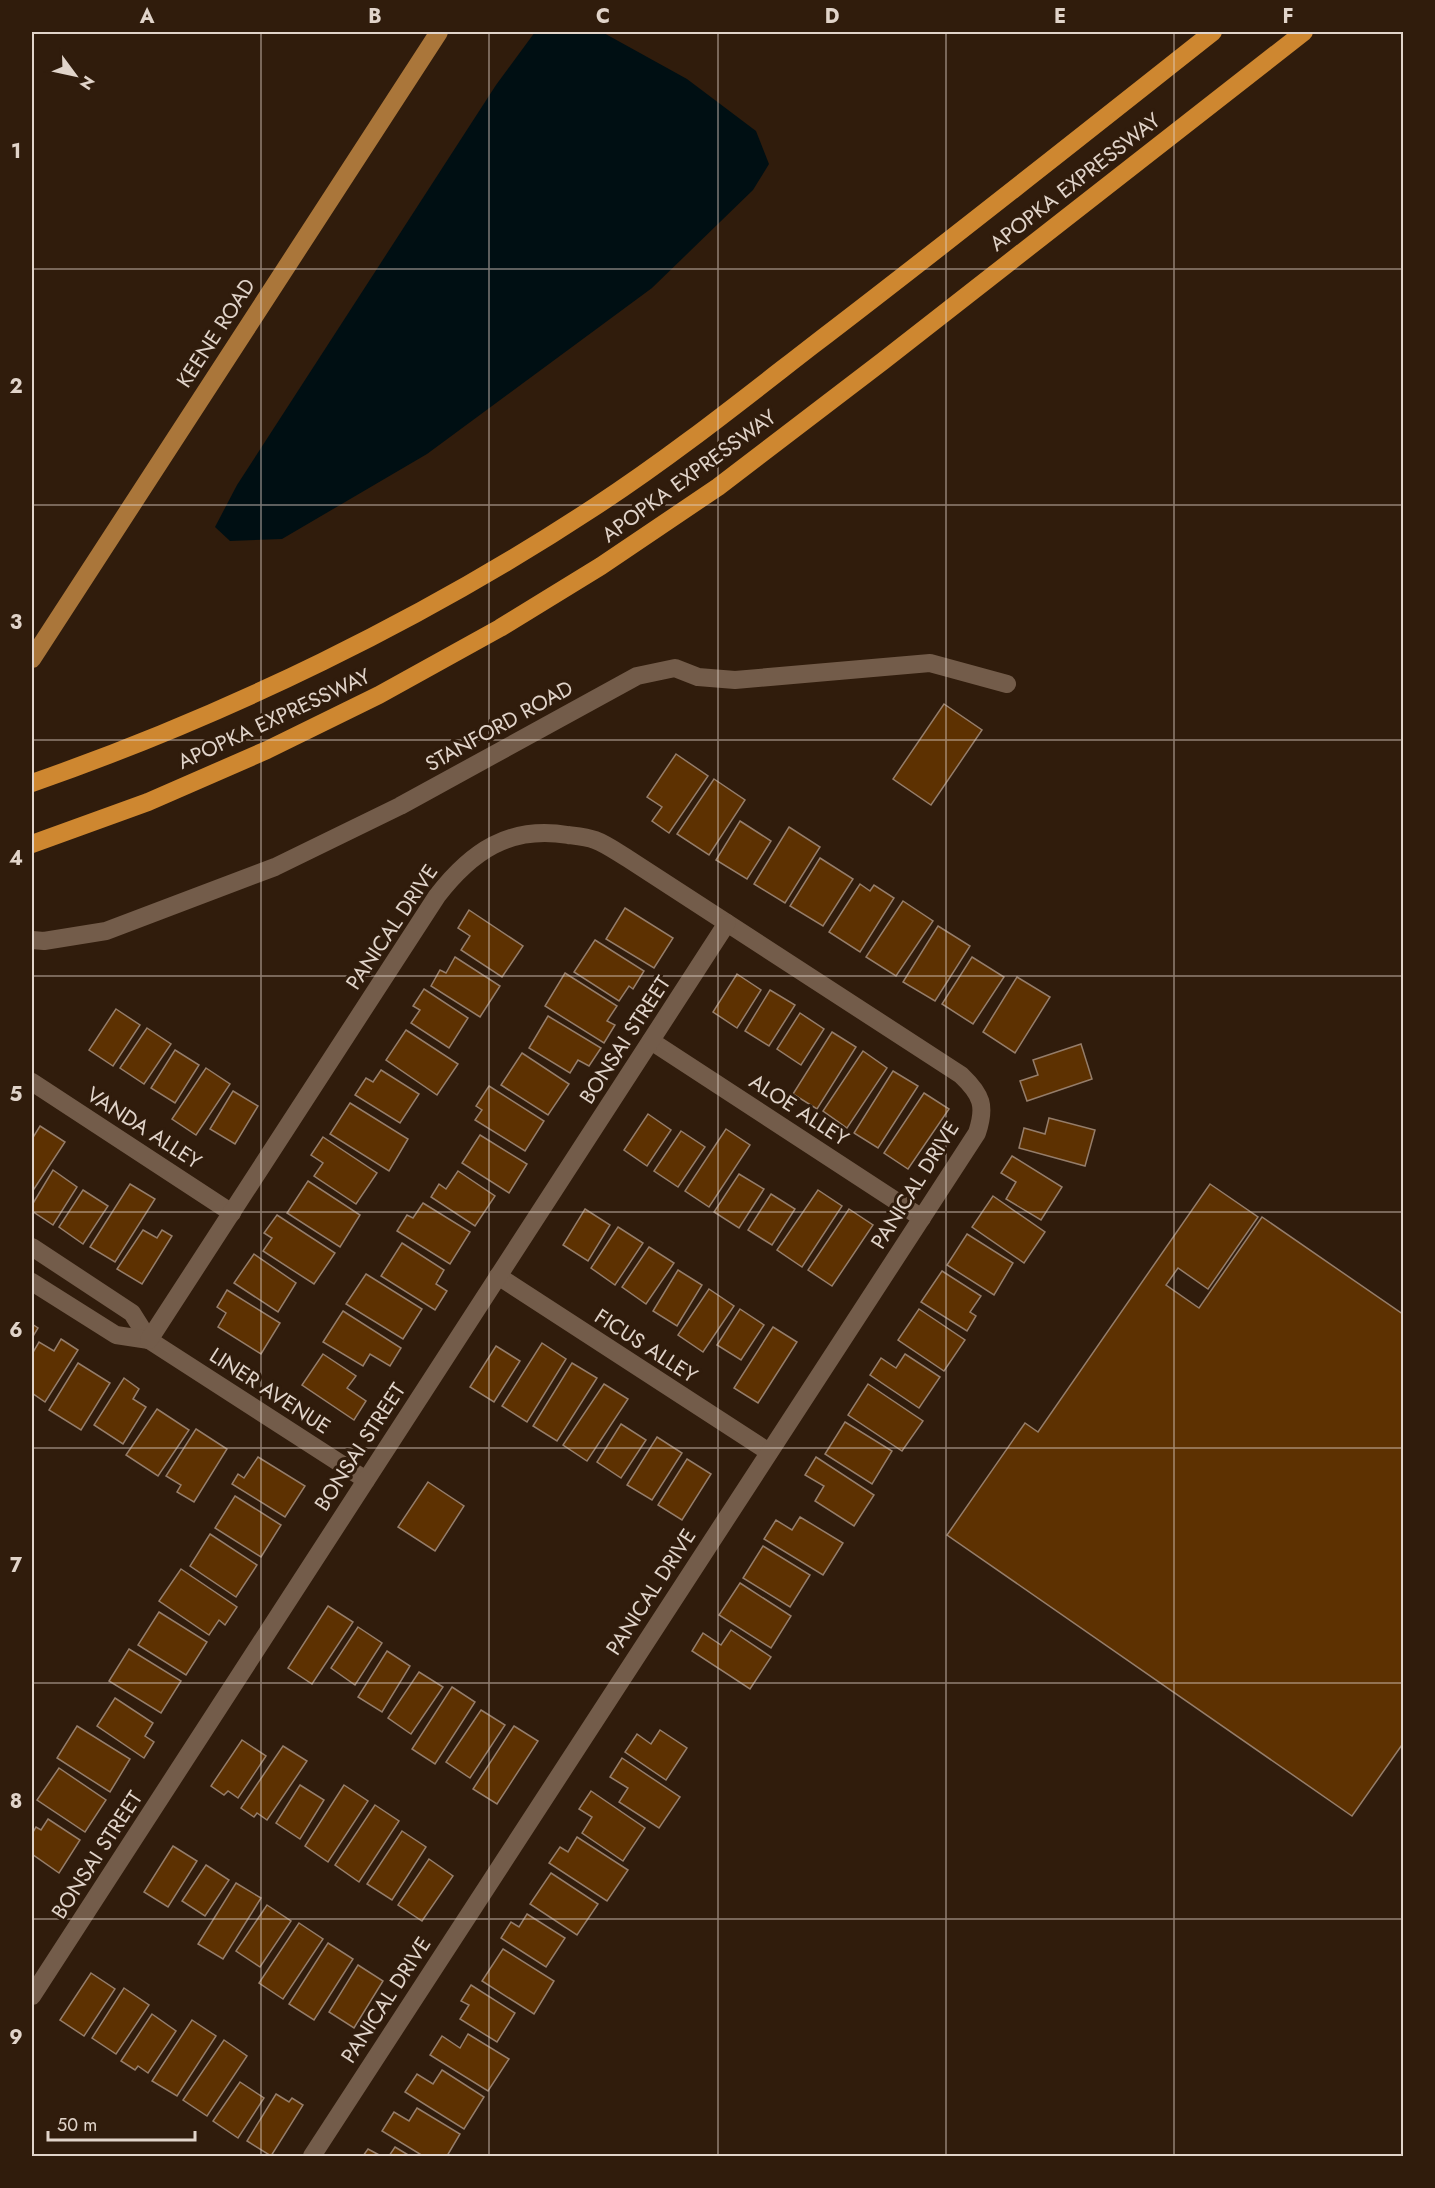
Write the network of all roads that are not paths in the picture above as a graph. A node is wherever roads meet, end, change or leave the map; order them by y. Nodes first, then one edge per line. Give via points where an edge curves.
1 (439, 32) edge
2 (1213, 32) edge
3 (1304, 32) edge
4 (32, 659) edge
5 (1006, 684) dead end
6 (32, 783) edge
7 (32, 844) edge
8 (728, 923) junction
9 (32, 940) edge
10 (651, 1041) junction
11 (32, 1082) edge
12 (232, 1213) junction
13 (922, 1218) junction
14 (32, 1247) edge
15 (498, 1276) junction
16 (32, 1282) edge
17 (149, 1340) junction
18 (769, 1452) junction
19 (366, 1480) junction
20 (32, 1996) edge
21 (312, 2157) edge

1 - 4 main road, KEENE ROAD
2 - 6 highway, APOPKA EXPRESSWAY via 844,322 596,506 472,581 327,659 207,714
3 - 7 highway, APOPKA EXPRESSWAY via 718,487 602,566 379,695 267,750 147,802
5 - 9 street, STANFORD ROAD via 930,663 735,680 698,677 675,668 637,676 400,806 275,867 106,931
8 - 10 street, BONSAI STREET
8 - 12 street, PANICAL DRIVE via 594,839 532,833 501,841 472,857 437,896
8 - 13 street, PANICAL DRIVE via 961,1075 975,1089 982,1105 977,1133
10 - 13 street, ALOE ALLEY
10 - 15 street, BONSAI STREET
11 - 12 street, VANDA ALLEY
12 - 17 street, PANICAL DRIVE
13 - 18 street, PANICAL DRIVE
14 - 17 street, LINER AVENUE via 132,1313
15 - 18 street, FICUS ALLEY
15 - 19 street, BONSAI STREET
16 - 17 street, LINER AVENUE via 116,1335
17 - 19 street, LINER AVENUE
18 - 21 street, PANICAL DRIVE
19 - 20 street, BONSAI STREET

